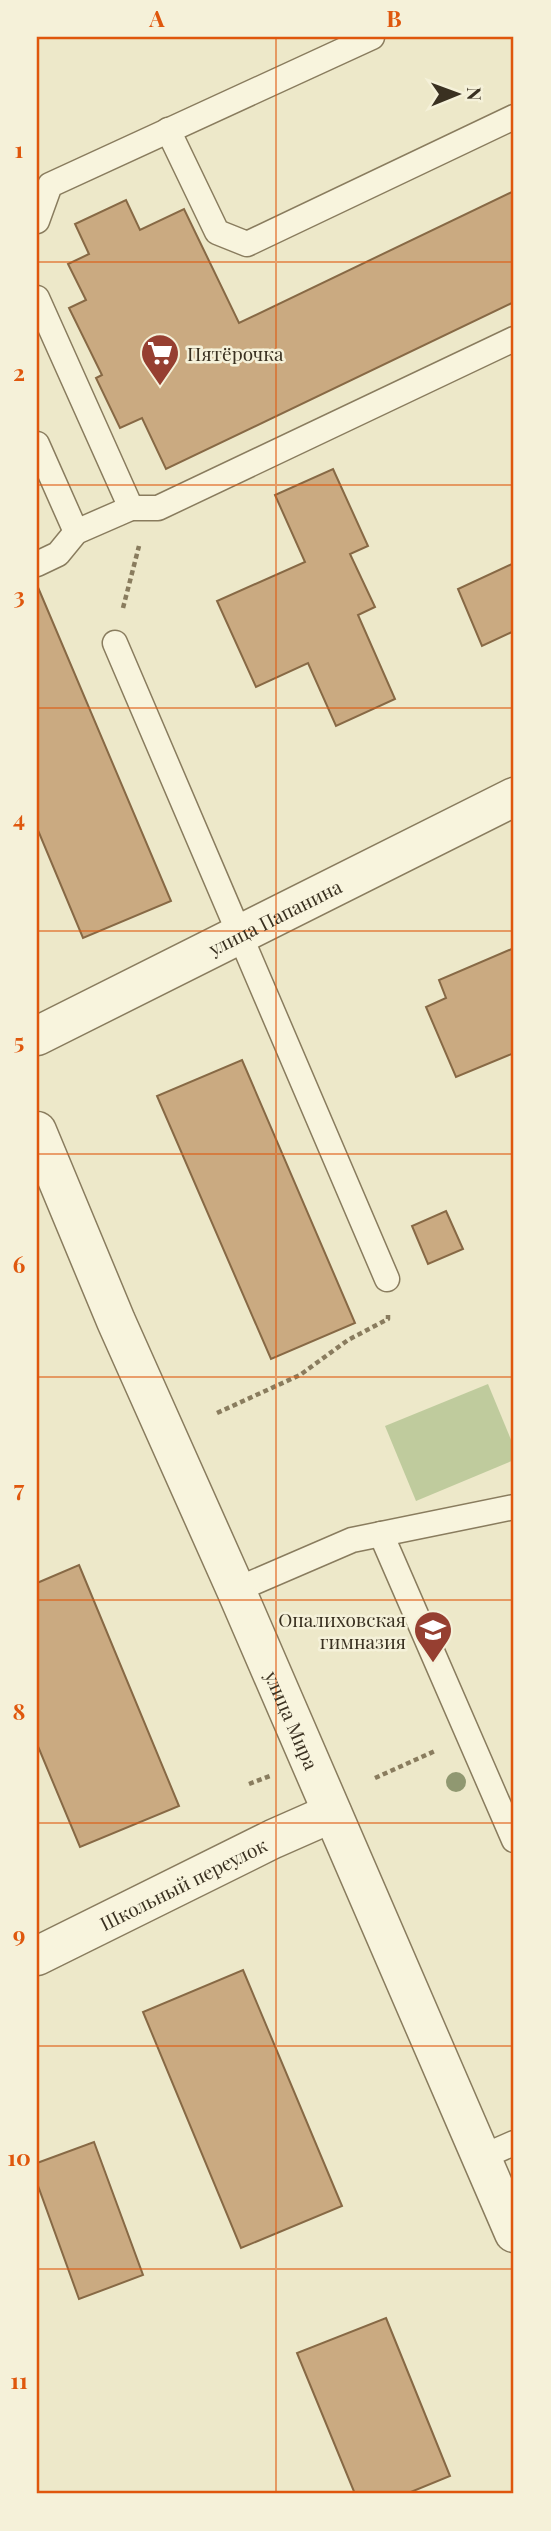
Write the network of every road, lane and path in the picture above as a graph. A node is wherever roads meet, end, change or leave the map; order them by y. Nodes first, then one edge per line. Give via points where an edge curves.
1 (372, 37) edge
2 (514, 117) edge
3 (168, 130) junction
4 (37, 221) edge
5 (37, 298) edge
6 (514, 339) edge
7 (37, 444) edge
8 (139, 508) junction
9 (76, 532) junction
10 (37, 564) edge
11 (115, 643) joint
12 (514, 797) edge
13 (239, 936) junction
14 (37, 1036) edge
15 (37, 1131) edge
16 (387, 1279) joint
17 (217, 1413) dead end
18 (514, 1507) edge
19 (381, 1534) junction
20 (236, 1590) junction
21 (274, 1774) dead end
22 (250, 1784) dead end
23 (332, 1813) junction
24 (514, 1840) edge
25 (37, 1956) edge
26 (498, 2150) edge
27 (514, 2233) edge

1 - 3 lane
2 - 3 lane via 247,244 217,232
3 - 4 lane via 50,185
5 - 8 lane
6 - 8 lane via 158,508
7 - 9 lane
8 - 9 lane
8 - 11 path
9 - 10 lane via 58,554
11 - 13 lane
12 - 13 street, улица Папанина
13 - 14 street, улица Папанина
13 - 16 lane
15 - 20 street, улица Мира
16 - 17 path via 388,1319 348,1340 300,1375
18 - 19 lane
19 - 20 lane via 352,1540
19 - 24 lane
20 - 23 street, улица Мира
21 - 22 path
23 - 25 street, Школьный переулок
23 - 26 street, улица Мира
26 - 27 street, улица Мира

